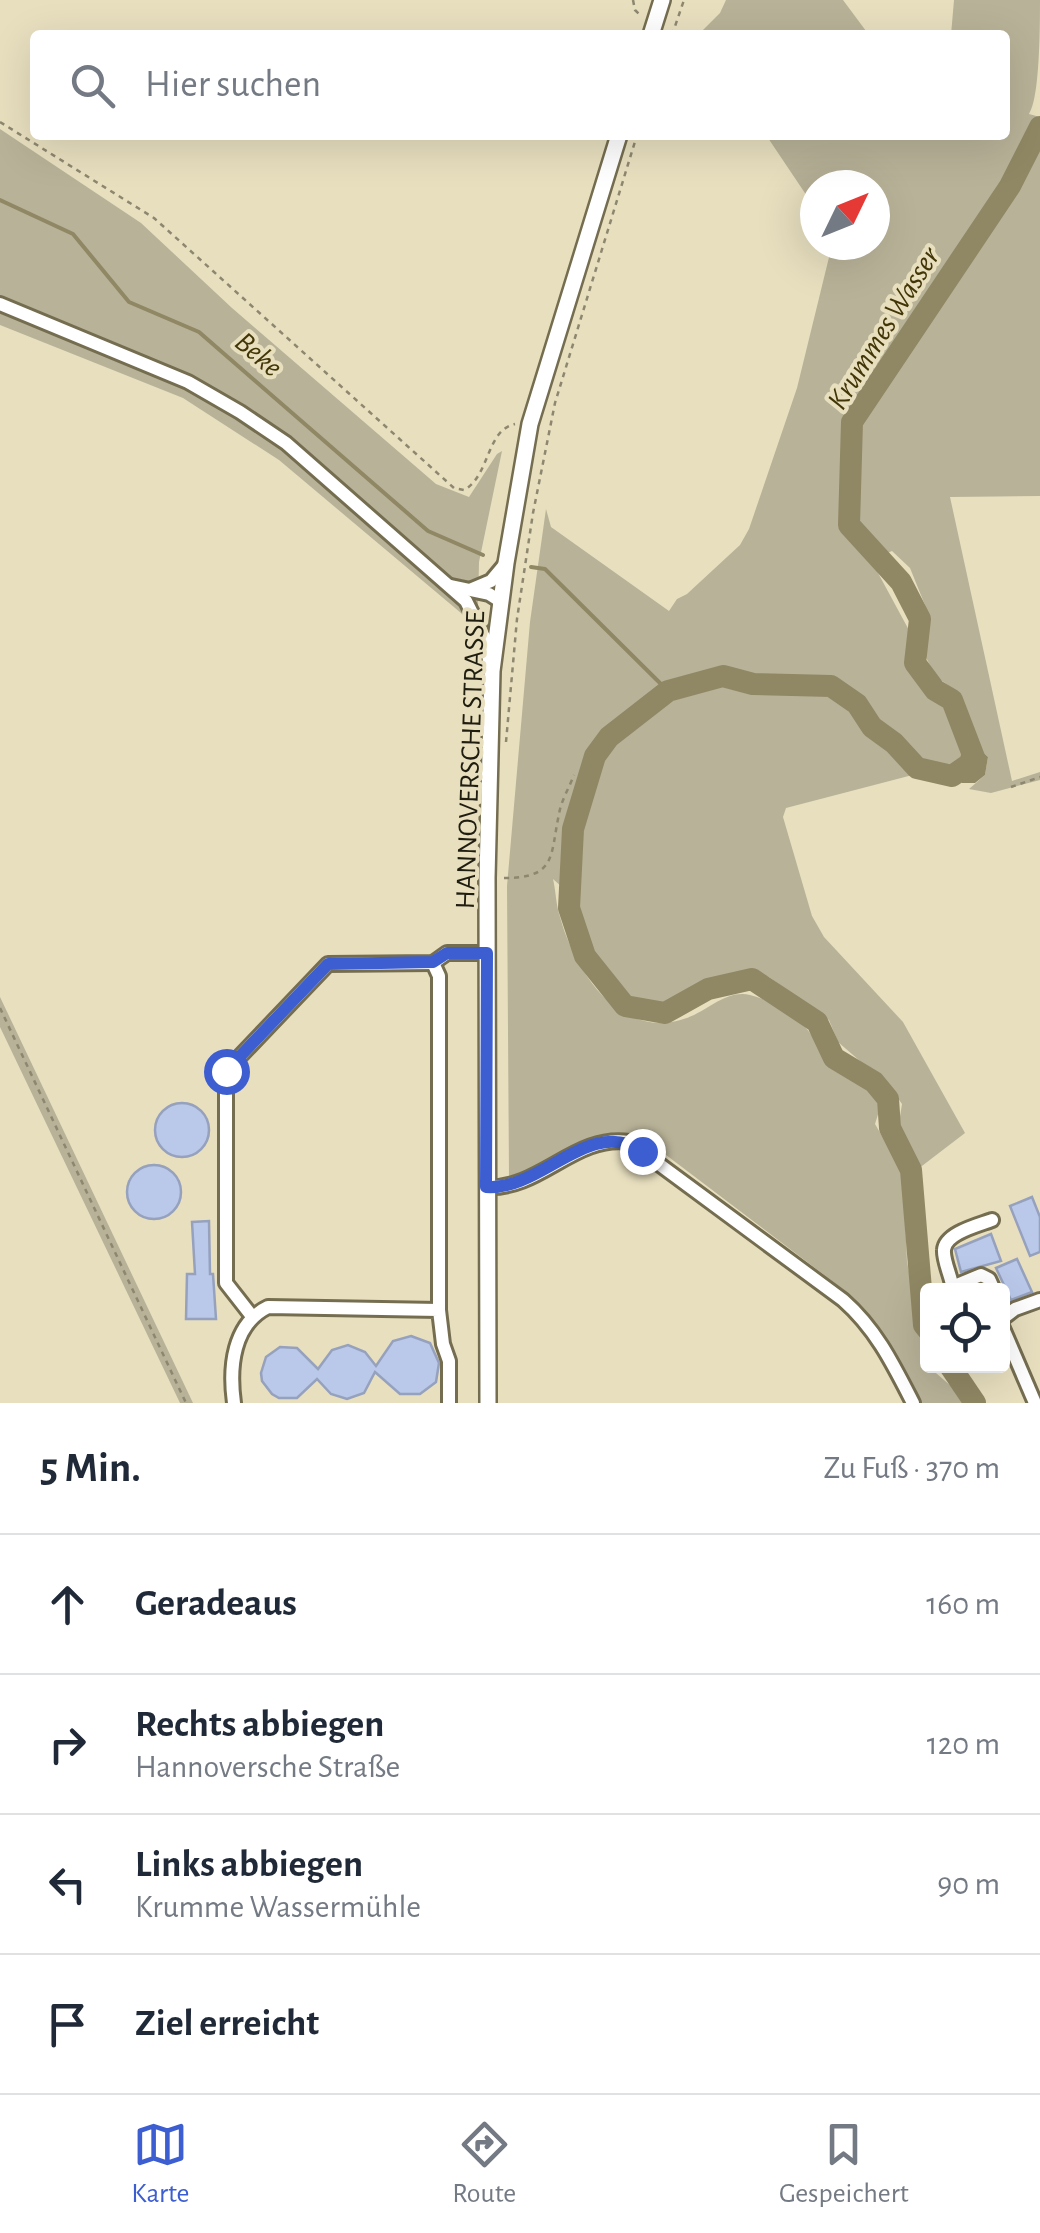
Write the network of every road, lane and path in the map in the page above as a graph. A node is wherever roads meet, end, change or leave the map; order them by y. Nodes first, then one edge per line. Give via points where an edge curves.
1 (633, 0) edge
2 (662, 0) edge
3 (684, 0) edge
4 (635, 10) dead end
5 (653, 30) edge
6 (674, 30) edge
7 (0, 122) edge
8 (617, 140) edge
9 (635, 140) edge
10 (0, 304) edge
11 (521, 424) dead end
12 (506, 562) junction
13 (468, 596) junction
14 (500, 602) junction
15 (492, 671) junction
16 (504, 758) dead end
17 (574, 776) dead end
18 (1040, 777) edge
19 (1011, 787) dead end
20 (487, 878) junction
21 (487, 953) junction
22 (433, 962) junction
23 (0, 1008) edge
24 (486, 1187) junction
25 (992, 1220) dead end
26 (952, 1283) edge
27 (966, 1283) edge
28 (990, 1283) edge
29 (1040, 1300) edge
30 (439, 1310) junction
31 (1010, 1313) edge
32 (250, 1316) junction
33 (1010, 1354) edge
34 (186, 1403) edge
35 (234, 1403) edge
36 (449, 1403) edge
37 (488, 1403) edge
38 (913, 1403) edge
39 (1034, 1403) edge

1 - 4 path
2 - 5 main road
3 - 6 path
7 - 11 path via 154,218 454,488 470,487 500,431
8 - 12 main road, HANNOVERSCHE STRASSE via 530,424
9 - 16 path via 555,404 517,619
10 - 13 street via 188,382 240,412
12 - 13 street
12 - 14 main road, HANNOVERSCHE STRASSE
13 - 14 street via 488,605
13 - 15 street
14 - 15 main road, HANNOVERSCHE STRASSE
15 - 20 main road, HANNOVERSCHE STRASSE
17 - 20 path via 547,867
18 - 19 path
20 - 21 main road, HANNOVERSCHE STRASSE
21 - 22 street via 447,953
21 - 24 main road, HANNOVERSCHE STRASSE
22 - 30 street via 439,976
22 - 32 street via 328,964 226,1071 226,1283
23 - 34 path
24 - 37 main road, HANNOVERSCHE STRASSE
24 - 38 street via 521,1182 599,1142 629,1142 863,1318
25 - 26 street via 946,1244
27 - 28 street via 981,1276
29 - 31 street
30 - 32 street via 268,1307
30 - 36 street
32 - 35 street via 233,1360
33 - 39 street

